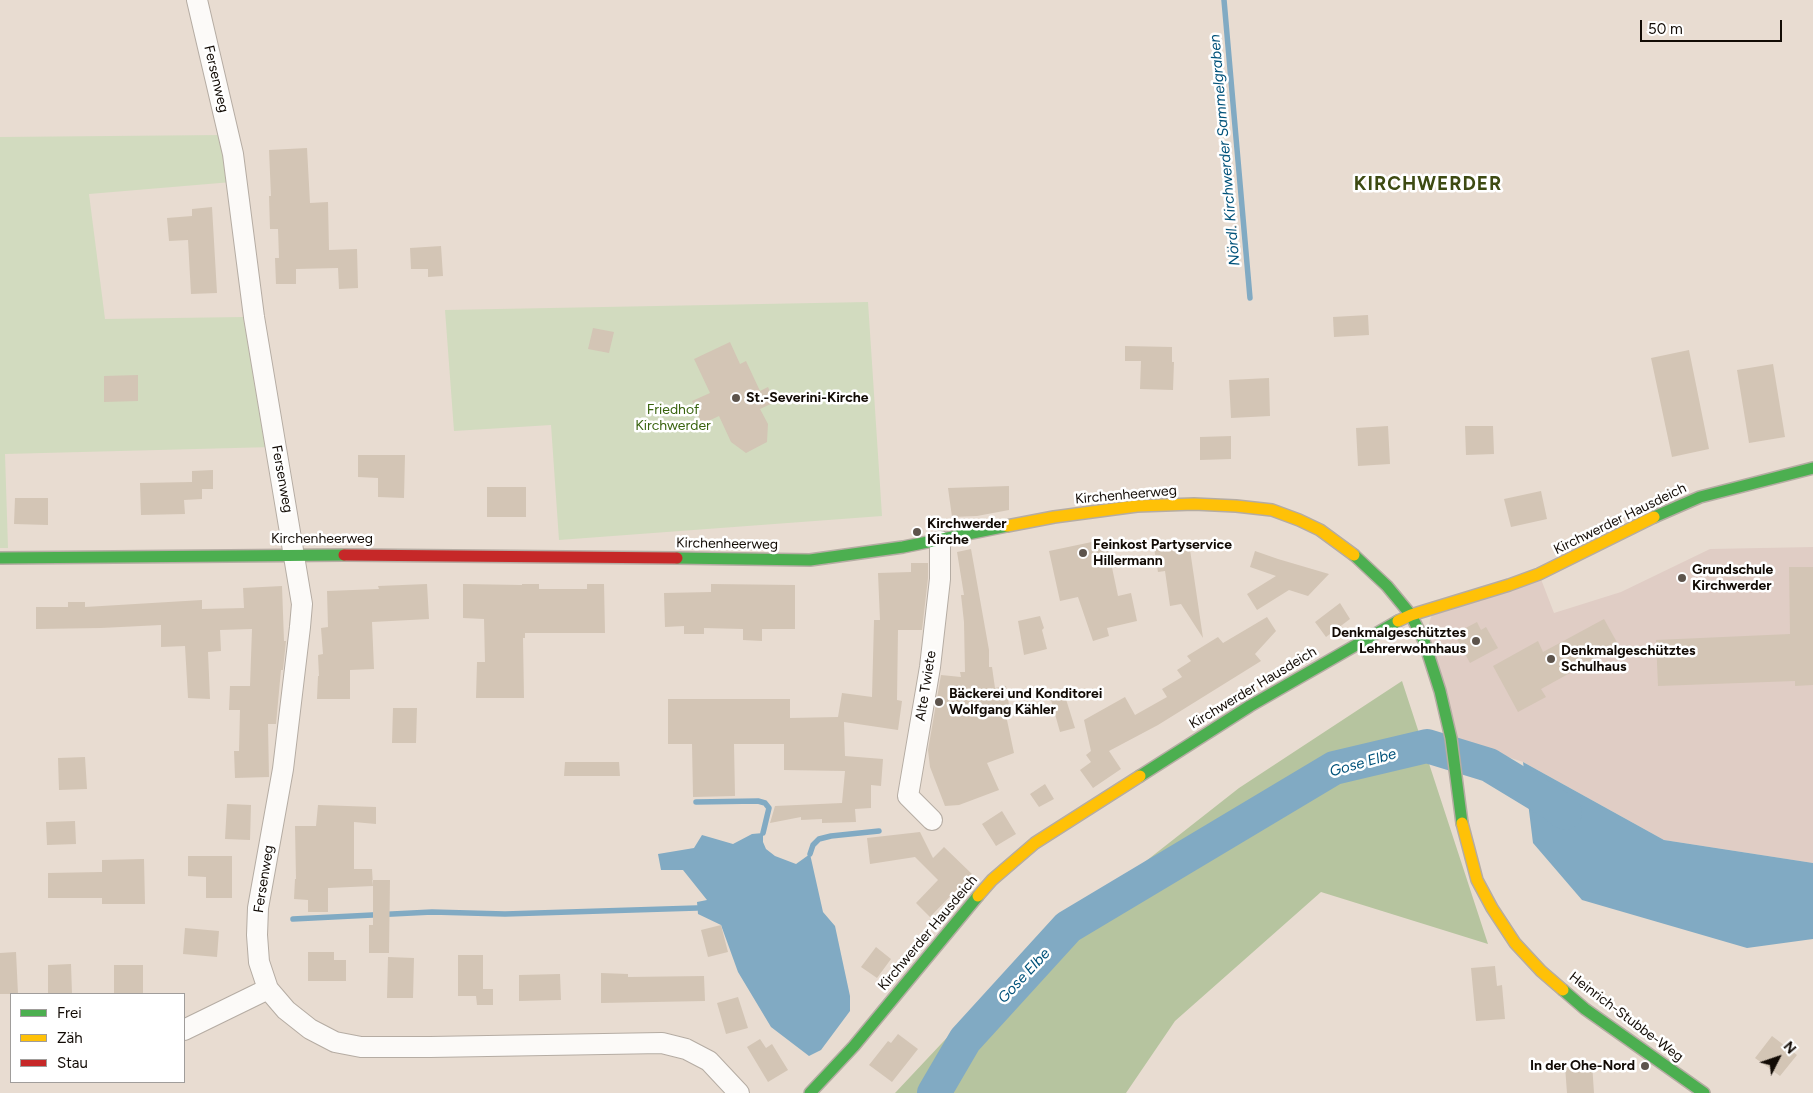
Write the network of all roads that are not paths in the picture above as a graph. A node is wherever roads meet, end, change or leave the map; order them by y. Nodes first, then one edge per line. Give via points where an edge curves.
1 (198, 0) edge
2 (1813, 468) edge
3 (940, 541) junction
4 (294, 554) junction
5 (0, 558) edge
6 (1411, 616) junction
7 (932, 820) dead end
8 (268, 989) junction
9 (185, 1030) edge
10 (739, 1093) edge
11 (810, 1093) edge
12 (1704, 1093) edge

1 - 4 street, Fersenweg via 233,154 254,317
2 - 6 main road, Kirchwerder Hausdeich via 1684,503 1539,574
3 - 4 main road, Kirchenheerweg via 810,560
3 - 6 main road, Kirchenheerweg via 1054,517 1137,506 1194,504 1272,510 1313,526 1340,544 1387,586
3 - 7 street, Alte Twiete via 940,580 930,667 908,796
4 - 5 main road, Kirchenheerweg
4 - 8 street, Fersenweg via 302,604 300,627 283,769 258,908 259,962
6 - 11 main road, Kirchwerder Hausdeich via 1256,702 1035,843 992,880 854,1046
6 - 12 main road, Heinrich-Stubbe-Weg via 1433,663 1451,738 1460,817 1477,880 1492,908 1515,943 1541,971 1585,1009
8 - 9 street
8 - 10 street, Fersenweg via 286,1010 310,1029 336,1042 361,1047 662,1043 686,1049 709,1061

